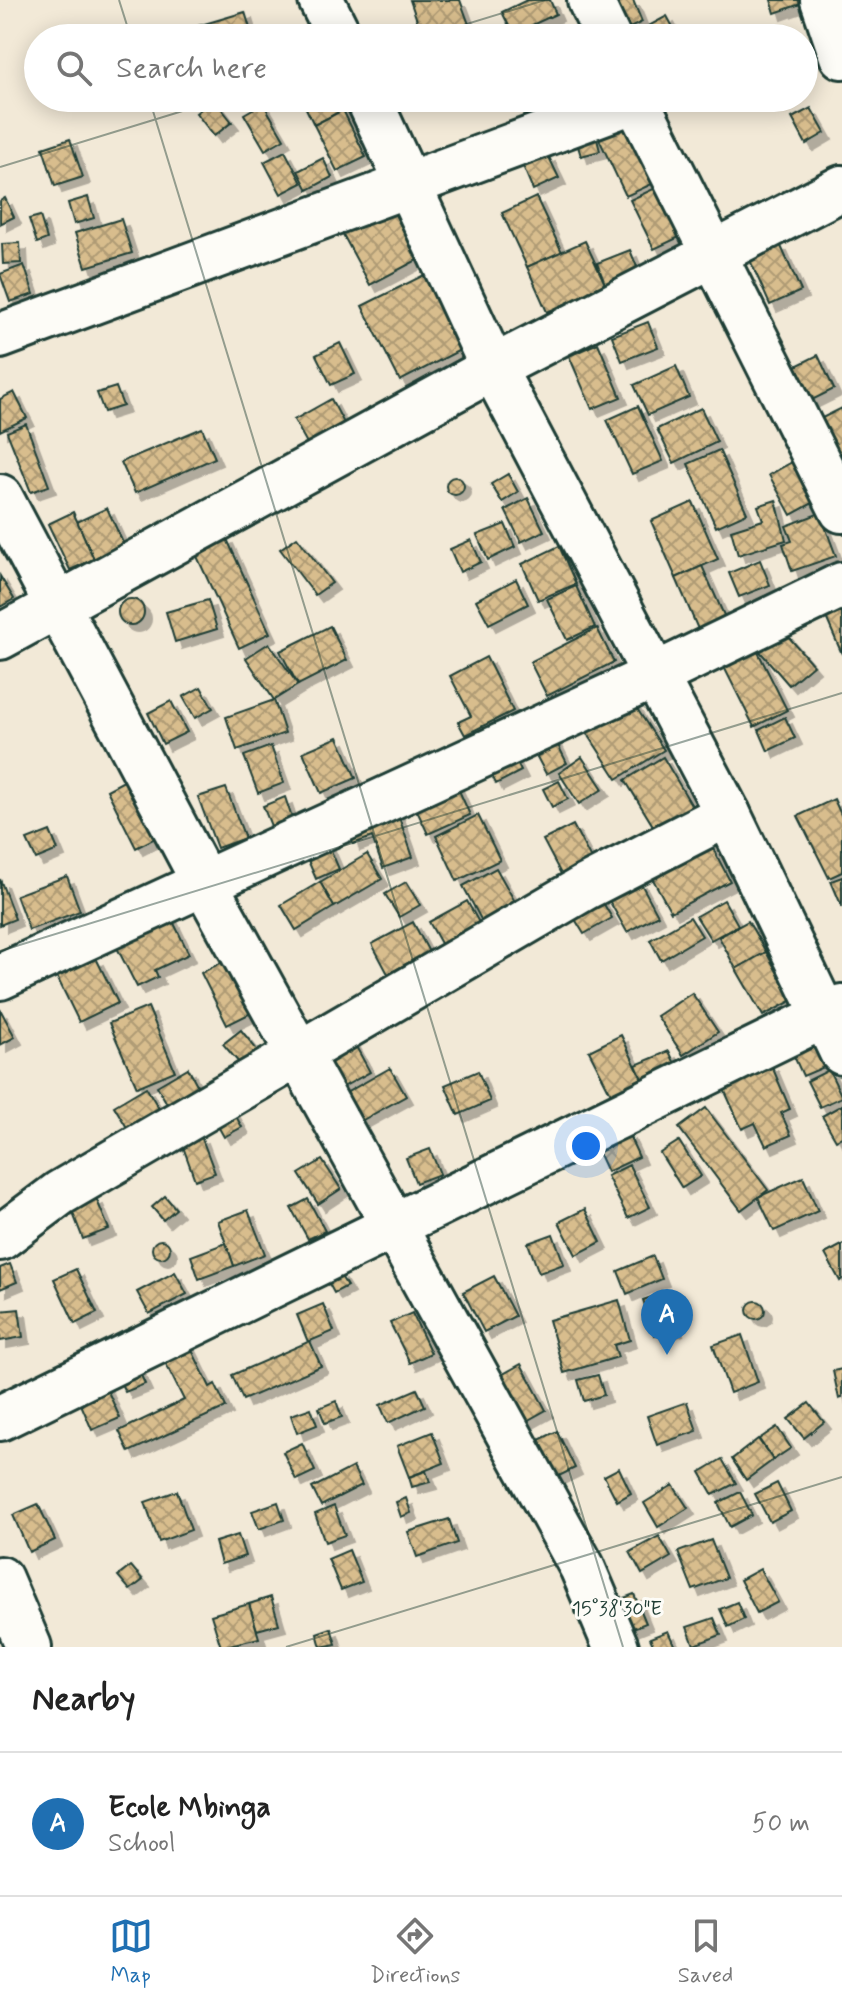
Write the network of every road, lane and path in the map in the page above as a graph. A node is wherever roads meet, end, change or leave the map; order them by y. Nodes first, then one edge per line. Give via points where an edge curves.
1 (321, 0) edge
2 (590, 0) edge
3 (333, 24) edge
4 (601, 24) edge
5 (375, 112) edge
6 (602, 112) edge
7 (644, 112) edge
8 (409, 184) junction
9 (842, 188) edge
10 (716, 254) junction
11 (0, 336) edge
12 (493, 368) junction
13 (0, 497) edge
14 (842, 510) edge
15 (842, 585) edge
16 (57, 606) junction
17 (0, 637) edge
18 (656, 675) junction
19 (728, 814) junction
20 (204, 882) junction
21 (0, 977) edge
22 (836, 1025) edge
23 (299, 1055) junction
24 (393, 1226) junction
25 (0, 1238) edge
26 (0, 1418) edge
27 (0, 1579) edge
28 (29, 1647) edge
29 (616, 1647) edge

1 - 3 street
2 - 4 street
5 - 8 street
6 - 8 street
7 - 10 street
8 - 11 street
8 - 12 street
9 - 10 street
10 - 12 street
10 - 14 street
12 - 16 street
12 - 18 street
13 - 16 street
15 - 18 street
16 - 17 street
16 - 20 street
18 - 19 street
18 - 20 street
19 - 22 street
19 - 23 street via 584,888
20 - 21 street
20 - 23 street
22 - 24 street
23 - 24 street
23 - 25 street via 60,1193
24 - 26 street
24 - 29 street via 582,1567
27 - 28 street

